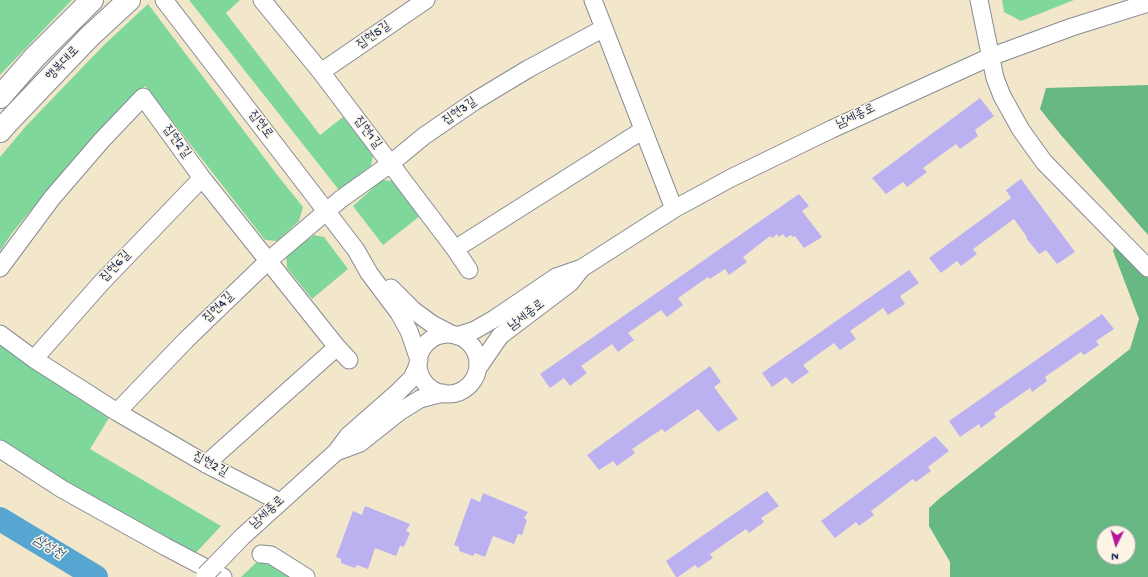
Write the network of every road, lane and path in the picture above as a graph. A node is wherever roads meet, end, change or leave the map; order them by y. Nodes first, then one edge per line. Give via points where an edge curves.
1 (92, 0) edge
2 (129, 0) edge
3 (262, 0) edge
4 (426, 0) edge
5 (593, 0) edge
6 (979, 0) edge
7 (165, 1) edge
8 (1148, 3) edge
9 (604, 28) junction
10 (990, 57) junction
11 (321, 72) junction
12 (0, 97) edge
13 (643, 130) junction
14 (0, 131) edge
15 (390, 164) junction
16 (202, 178) junction
17 (674, 209) junction
18 (326, 211) junction
19 (455, 249) junction
20 (356, 250) junction
21 (268, 261) junction
22 (0, 268) edge
23 (582, 268) junction
24 (1148, 268) edge
25 (469, 270) dead end
26 (0, 334) edge
27 (454, 335) junction
28 (336, 347) junction
29 (34, 359) junction
30 (349, 360) dead end
31 (418, 363) junction
32 (478, 368) junction
33 (443, 394) junction
34 (117, 412) junction
35 (0, 449) edge
36 (336, 452) junction
37 (206, 464) junction
38 (280, 502) junction
39 (261, 554) dead end
40 (212, 574) edge
41 (306, 577) edge

1 - 12 highway, 행복대로 via 35,57
2 - 14 highway, 행복대로 via 89,37
3 - 11 street, 집현1길
4 - 11 street, 집현5길
5 - 9 street
6 - 10 street
7 - 18 street, 집현로
8 - 10 street, 남세종로
9 - 13 street
9 - 15 street, 집현3길 via 528,68 474,101
10 - 17 street, 남세종로 via 832,129
10 - 24 street via 1004,101 1040,157
11 - 15 street, 집현1길
13 - 17 street
13 - 19 street
15 - 18 street, 집현3길
15 - 19 street, 집현1길
16 - 21 street, 집현2길
16 - 22 street, 집현2길 via 143,97 52,198
16 - 29 street, 집현6길 via 102,282
17 - 23 street, 남세종로
18 - 20 street, 집현로
18 - 21 street, 집현4길
19 - 25 street, 집현1길
20 - 27 street, 집현로 via 413,310 432,324
20 - 31 street, 집현로 via 409,331
21 - 28 street, 집현2길
21 - 34 street, 집현4길 via 186,340
23 - 27 street, 남세종로 via 556,277 475,330
23 - 32 street, 남세종로 via 570,283 500,336
26 - 29 street, 집현2길
27 - 31 street via 444,334 431,339 419,355
27 - 32 street via 473,348
28 - 30 street, 집현2길
28 - 37 street
29 - 34 street, 집현2길
31 - 33 street via 425,384
31 - 36 street, 남세종로 via 412,378 348,436
32 - 33 street via 471,383 463,390
33 - 36 street, 남세종로 via 420,399 360,443
34 - 37 street, 집현2길
35 - 40 street via 62,489
36 - 38 street, 남세종로
37 - 38 street, 집현2길
38 - 40 street, 남세종로 via 242,536
39 - 41 street via 271,555

